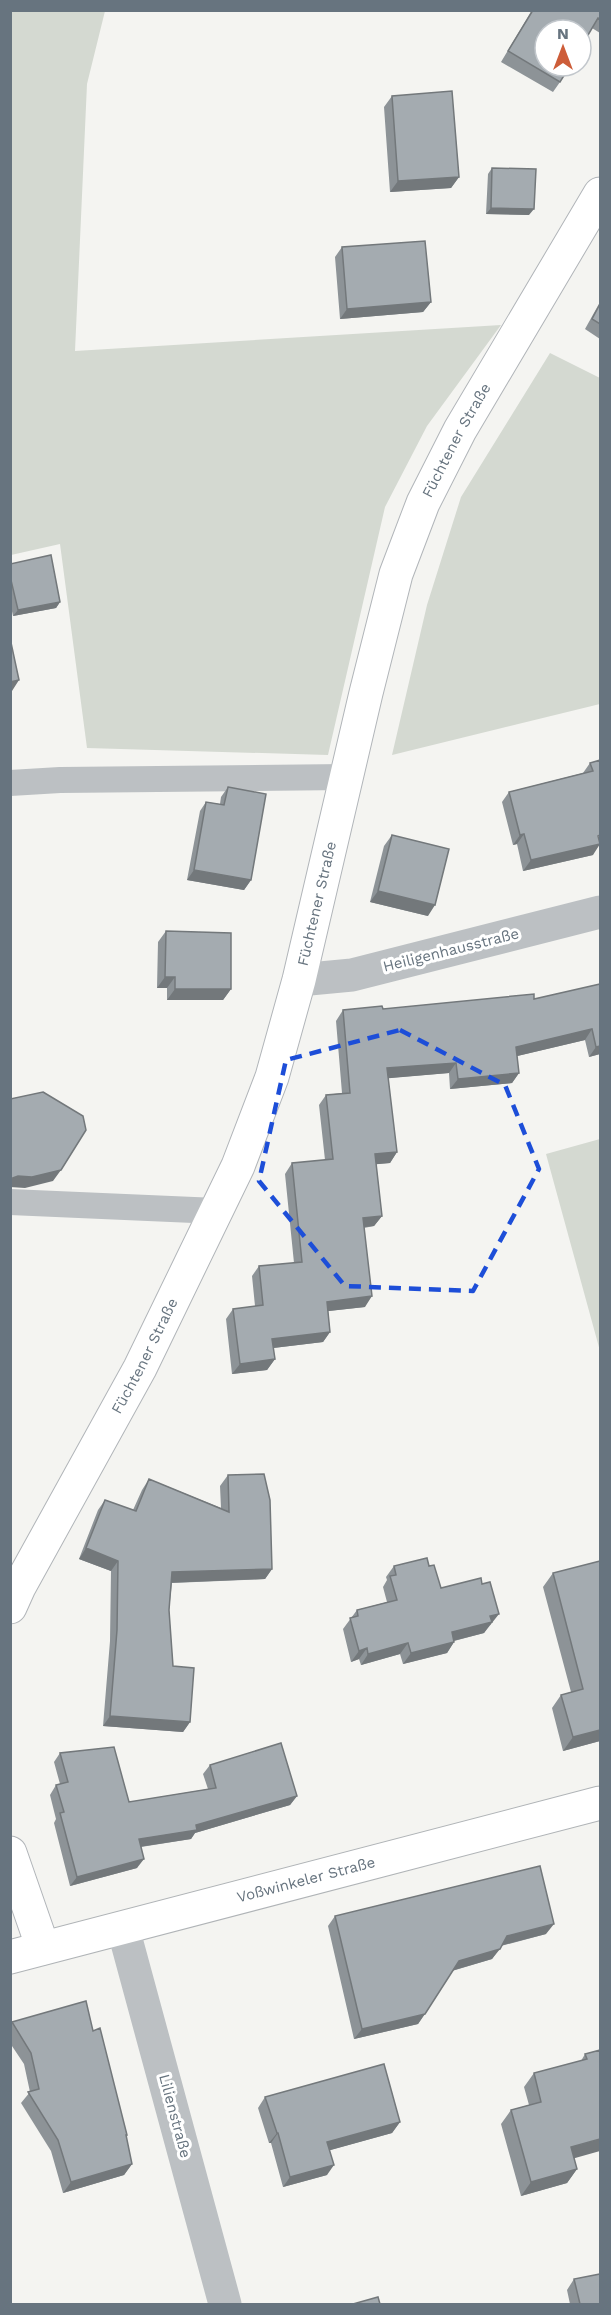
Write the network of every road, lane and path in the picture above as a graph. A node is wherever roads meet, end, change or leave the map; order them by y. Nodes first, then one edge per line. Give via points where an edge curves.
1 (600, 194) edge
2 (346, 777) junction
3 (10, 783) edge
4 (600, 912) edge
5 (299, 980) junction
6 (10, 1202) edge
7 (217, 1211) junction
8 (10, 1607) edge
9 (600, 1803) edge
10 (10, 1853) edge
11 (123, 1928) junction
12 (43, 1948) junction
13 (10, 1957) edge
14 (225, 2304) edge

1 - 2 street, Füchtener Straße via 460,430 423,503 396,574
2 - 3 lane
2 - 5 street, Füchtener Straße
4 - 5 street, Heiligenhausstraße via 352,975
5 - 7 street, Füchtener Straße via 272,1077
6 - 7 lane
7 - 8 street, Füchtener Straße via 140,1368
9 - 11 street, Voßwinkeler Straße
10 - 12 street
11 - 12 street, Voßwinkeler Straße
11 - 14 street, Lilienstraße
12 - 13 street, Voßwinkeler Straße

